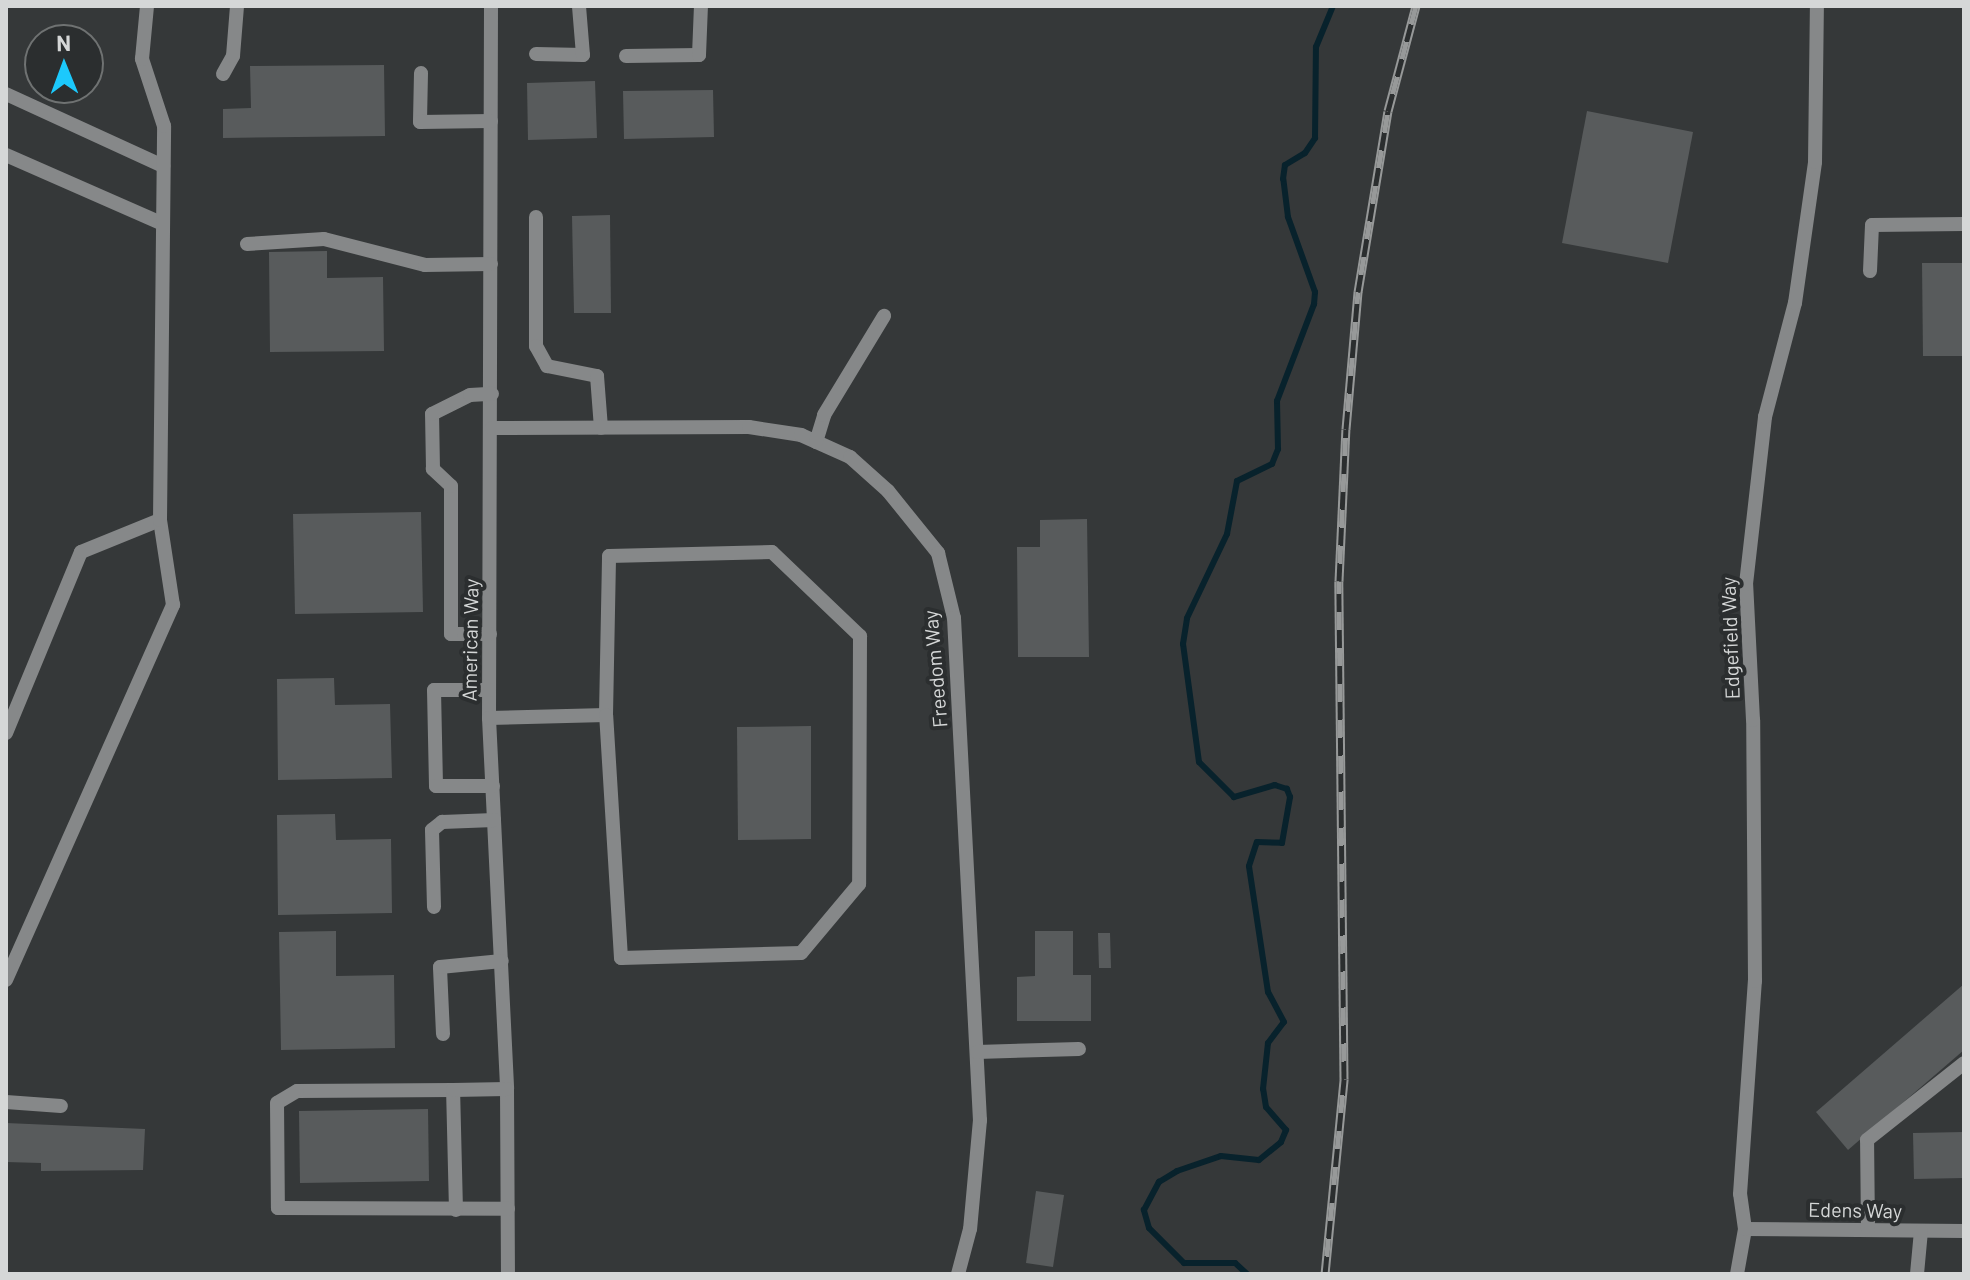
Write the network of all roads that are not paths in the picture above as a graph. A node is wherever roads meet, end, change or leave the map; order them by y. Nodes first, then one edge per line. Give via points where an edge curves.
1 (147, 6) edge
2 (237, 6) edge
3 (491, 6) edge
4 (579, 6) edge
5 (701, 6) edge
6 (1817, 6) edge
7 (536, 54) dead end
8 (626, 56) dead end
9 (421, 73) dead end
10 (223, 74) dead end
11 (6, 94) edge
12 (491, 121) junction
13 (6, 155) edge
14 (163, 166) junction
15 (536, 217) dead end
16 (163, 224) junction
17 (1964, 224) edge
18 (247, 244) dead end
19 (491, 264) junction
20 (1870, 271) dead end
21 (884, 316) dead end
22 (492, 394) junction
23 (492, 428) junction
24 (601, 428) junction
25 (816, 442) junction
26 (160, 520) junction
27 (490, 634) junction
28 (489, 690) junction
29 (606, 715) junction
30 (489, 718) junction
31 (6, 733) edge
32 (493, 786) junction
33 (494, 820) junction
34 (434, 907) dead end
35 (502, 961) junction
36 (6, 980) edge
37 (443, 1034) dead end
38 (1079, 1049) dead end
39 (977, 1052) junction
40 (1964, 1063) edge
41 (507, 1089) junction
42 (453, 1090) junction
43 (6, 1102) edge
44 (61, 1106) dead end
45 (508, 1209) junction
46 (456, 1210) junction
47 (1745, 1229) junction
48 (1868, 1230) junction
49 (1921, 1231) junction
50 (1964, 1231) edge
51 (508, 1274) edge
52 (958, 1274) edge
53 (1737, 1274) edge
54 (1917, 1274) edge

1 - 14 street via 142,59 164,126
2 - 10 street via 233,56
3 - 12 street, American Way
4 - 7 street via 583,55
5 - 8 street via 699,55
6 - 47 street, Edgefield Way via 1815,162 1795,303 1765,417 1746,584 1755,981 1740,1194
9 - 12 street via 420,122
11 - 14 street
12 - 19 street, American Way
13 - 16 street
14 - 16 street
15 - 24 street via 536,346 547,366 597,376
16 - 26 street
17 - 20 street via 1872,225
18 - 19 street via 324,239 425,265
19 - 22 street, American Way
21 - 25 street via 824,415
22 - 23 street, American Way
22 - 27 street via 470,395 432,414 433,469 451,486 451,634
23 - 24 street, Freedom Way
23 - 27 street, American Way
24 - 25 street, Freedom Way via 749,427
25 - 39 street, Freedom Way via 850,457 888,491 938,553 954,618
26 - 31 street via 81,552
26 - 36 street via 173,605
27 - 28 street, American Way
28 - 30 street, American Way
28 - 32 street via 434,690 436,786
29 - 29 street via 609,556 772,552 860,636 859,884 801,953 621,958
29 - 30 street
30 - 32 street, American Way
32 - 33 street, American Way
33 - 34 street via 442,822 432,830
33 - 35 street, American Way
35 - 37 street via 440,967
35 - 41 street, American Way
38 - 39 street
39 - 52 street, Freedom Way via 975,1183
40 - 48 street via 1867,1140
41 - 42 street
41 - 45 street, American Way
42 - 46 street
42 - 46 street via 297,1091 277,1103 275,1172 278,1208
43 - 44 street
45 - 46 street
45 - 51 street, American Way
47 - 48 street, Edens Way
47 - 53 street, Edgefield Way
48 - 49 street, Edens Way
49 - 50 street, Edens Way
49 - 54 street

